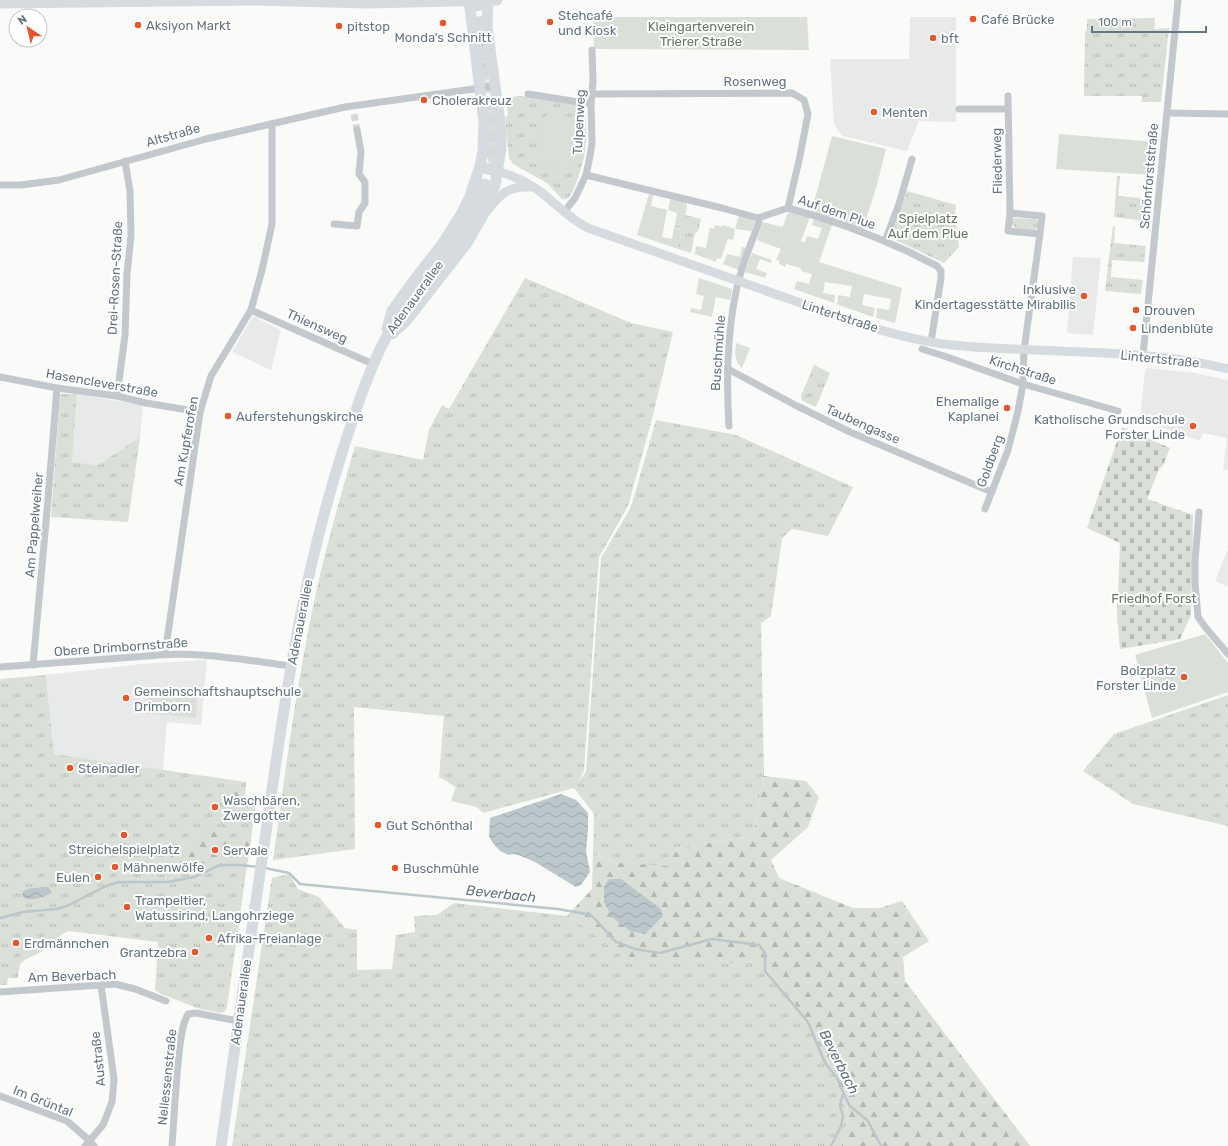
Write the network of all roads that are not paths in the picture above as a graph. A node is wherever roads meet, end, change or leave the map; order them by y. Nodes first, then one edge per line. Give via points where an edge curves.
1 (469, 0) edge
2 (488, 0) edge
3 (497, 0) edge
4 (1178, 0) edge
5 (141, 1) edge
6 (0, 3) edge
7 (592, 50) dead end
8 (494, 86) junction
9 (481, 88) junction
10 (528, 94) dead end
11 (592, 94) junction
12 (1008, 96) dead end
13 (591, 104) junction
14 (959, 109) dead end
15 (1008, 109) junction
16 (1167, 113) junction
17 (1228, 114) edge
18 (272, 124) junction
19 (357, 130) tunnel mouth
20 (912, 159) dead end
21 (125, 161) junction
22 (480, 166) junction
23 (498, 171) junction
24 (586, 175) junction
25 (485, 184) tunnel mouth
26 (0, 185) edge
27 (532, 187) junction
28 (788, 208) junction
29 (564, 212) junction
30 (1010, 213) junction
31 (483, 216) junction
32 (758, 218) junction
33 (334, 224) dead end
34 (1040, 234) junction
35 (886, 242) junction
36 (738, 282) junction
37 (250, 310) junction
38 (384, 341) junction
39 (931, 342) junction
40 (922, 349) dead end
41 (1024, 350) junction
42 (1143, 355) junction
43 (373, 364) junction
44 (728, 369) junction
45 (1228, 369) edge
46 (0, 377) edge
47 (1023, 384) junction
48 (57, 388) junction
49 (117, 396) junction
50 (1118, 411) dead end
51 (200, 412) junction
52 (729, 426) dead end
53 (992, 492) junction
54 (985, 509) dead end
55 (1199, 512) dead end
56 (165, 654) junction
57 (1228, 654) edge
58 (33, 665) junction
59 (292, 666) junction
60 (0, 667) edge
61 (101, 985) junction
62 (0, 992) edge
63 (166, 1001) dead end
64 (238, 1021) junction
65 (0, 1096) edge
66 (90, 1144) edge
67 (172, 1146) edge
68 (221, 1146) edge

1 - 2 main road
1 - 5 main road via 367,3 262,0
1 - 9 main road
2 - 3 main road
2 - 8 main road via 487,27
4 - 16 street, Schönforststraße
5 - 6 main road
7 - 11 street, Tulpenweg
8 - 9 street, Altstraße
8 - 23 main road via 502,148
9 - 18 street, Altstraße
9 - 22 main road via 485,131
10 - 13 street
11 - 13 street, Tulpenweg
11 - 28 street, Rosenweg via 792,93 804,100 808,114
12 - 15 street, Fliederweg
13 - 24 street, Tulpenweg via 592,143
14 - 15 street, Fliederweg
15 - 30 street, Fliederweg
16 - 17 street
16 - 42 street, Schönforststraße
18 - 21 street, Altstraße
18 - 37 street, Am Kupferofen via 272,224
19 - 33 street via 361,152 359,174 365,182 365,203 359,212 357,226
20 - 35 street
21 - 26 street, Altstraße via 60,180
21 - 49 street, Drei-Rosen-Straße via 130,191 131,236 125,335
22 - 23 main road, Lintertstraße
22 - 38 main road via 470,196 453,229 392,311
23 - 27 main road, Lintertstraße
23 - 31 main road
24 - 29 street, Tulpenweg via 575,198
24 - 32 street
25 - 38 main road, Adenauerallee via 464,229 399,316
27 - 29 main road, Lintertstraße
27 - 31 main road via 506,191
28 - 32 street
28 - 35 street, Auf dem Plue via 838,223
29 - 36 main road, Lintertstraße via 588,228
30 - 34 street, Fliederweg via 1008,231
30 - 34 street via 1042,216
31 - 38 main road via 467,243 406,321
32 - 36 street, Buschmühle via 759,222
34 - 41 street
35 - 39 street, Auf dem Plue via 935,265 941,271
36 - 39 main road, Lintertstraße via 868,326
36 - 44 street, Buschmühle
37 - 43 street, Thiensweg
37 - 51 street, Am Kupferofen via 211,376
38 - 43 main road, Adenauerallee
39 - 41 main road, Lintertstraße
40 - 47 street, Kirchstraße
41 - 42 main road, Lintertstraße
41 - 47 street, Goldberg
42 - 45 main road, Lintertstraße via 1206,363
43 - 59 main road, Adenauerallee via 324,517
44 - 52 street, Buschmühle
44 - 53 street, Taubengasse via 850,432
46 - 48 street, Hasencleverstraße
47 - 50 street, Kirchstraße
47 - 53 street, Goldberg via 1008,450
48 - 49 street, Hasencleverstraße
48 - 58 street, Am Pappelweiher
49 - 51 street, Hasencleverstraße
51 - 56 street, Am Kupferofen
53 - 54 street, Goldberg
55 - 57 street via 1195,561 1198,616
56 - 58 street, Obere Drimbornstraße
56 - 59 street, Obere Drimbornstraße via 208,655
58 - 60 street, Obere Drimbornstraße
59 - 64 main road, Adenauerallee
61 - 62 street, Am Beverbach
61 - 63 street, Am Beverbach via 114,984 135,989
61 - 66 street, Austraße via 114,1079 112,1102 103,1125
64 - 67 street, Nellessenstraße via 196,1013 188,1014 182,1032 177,1069
64 - 68 main road, Adenauerallee
65 - 66 street, Im Grüntal via 67,1121

